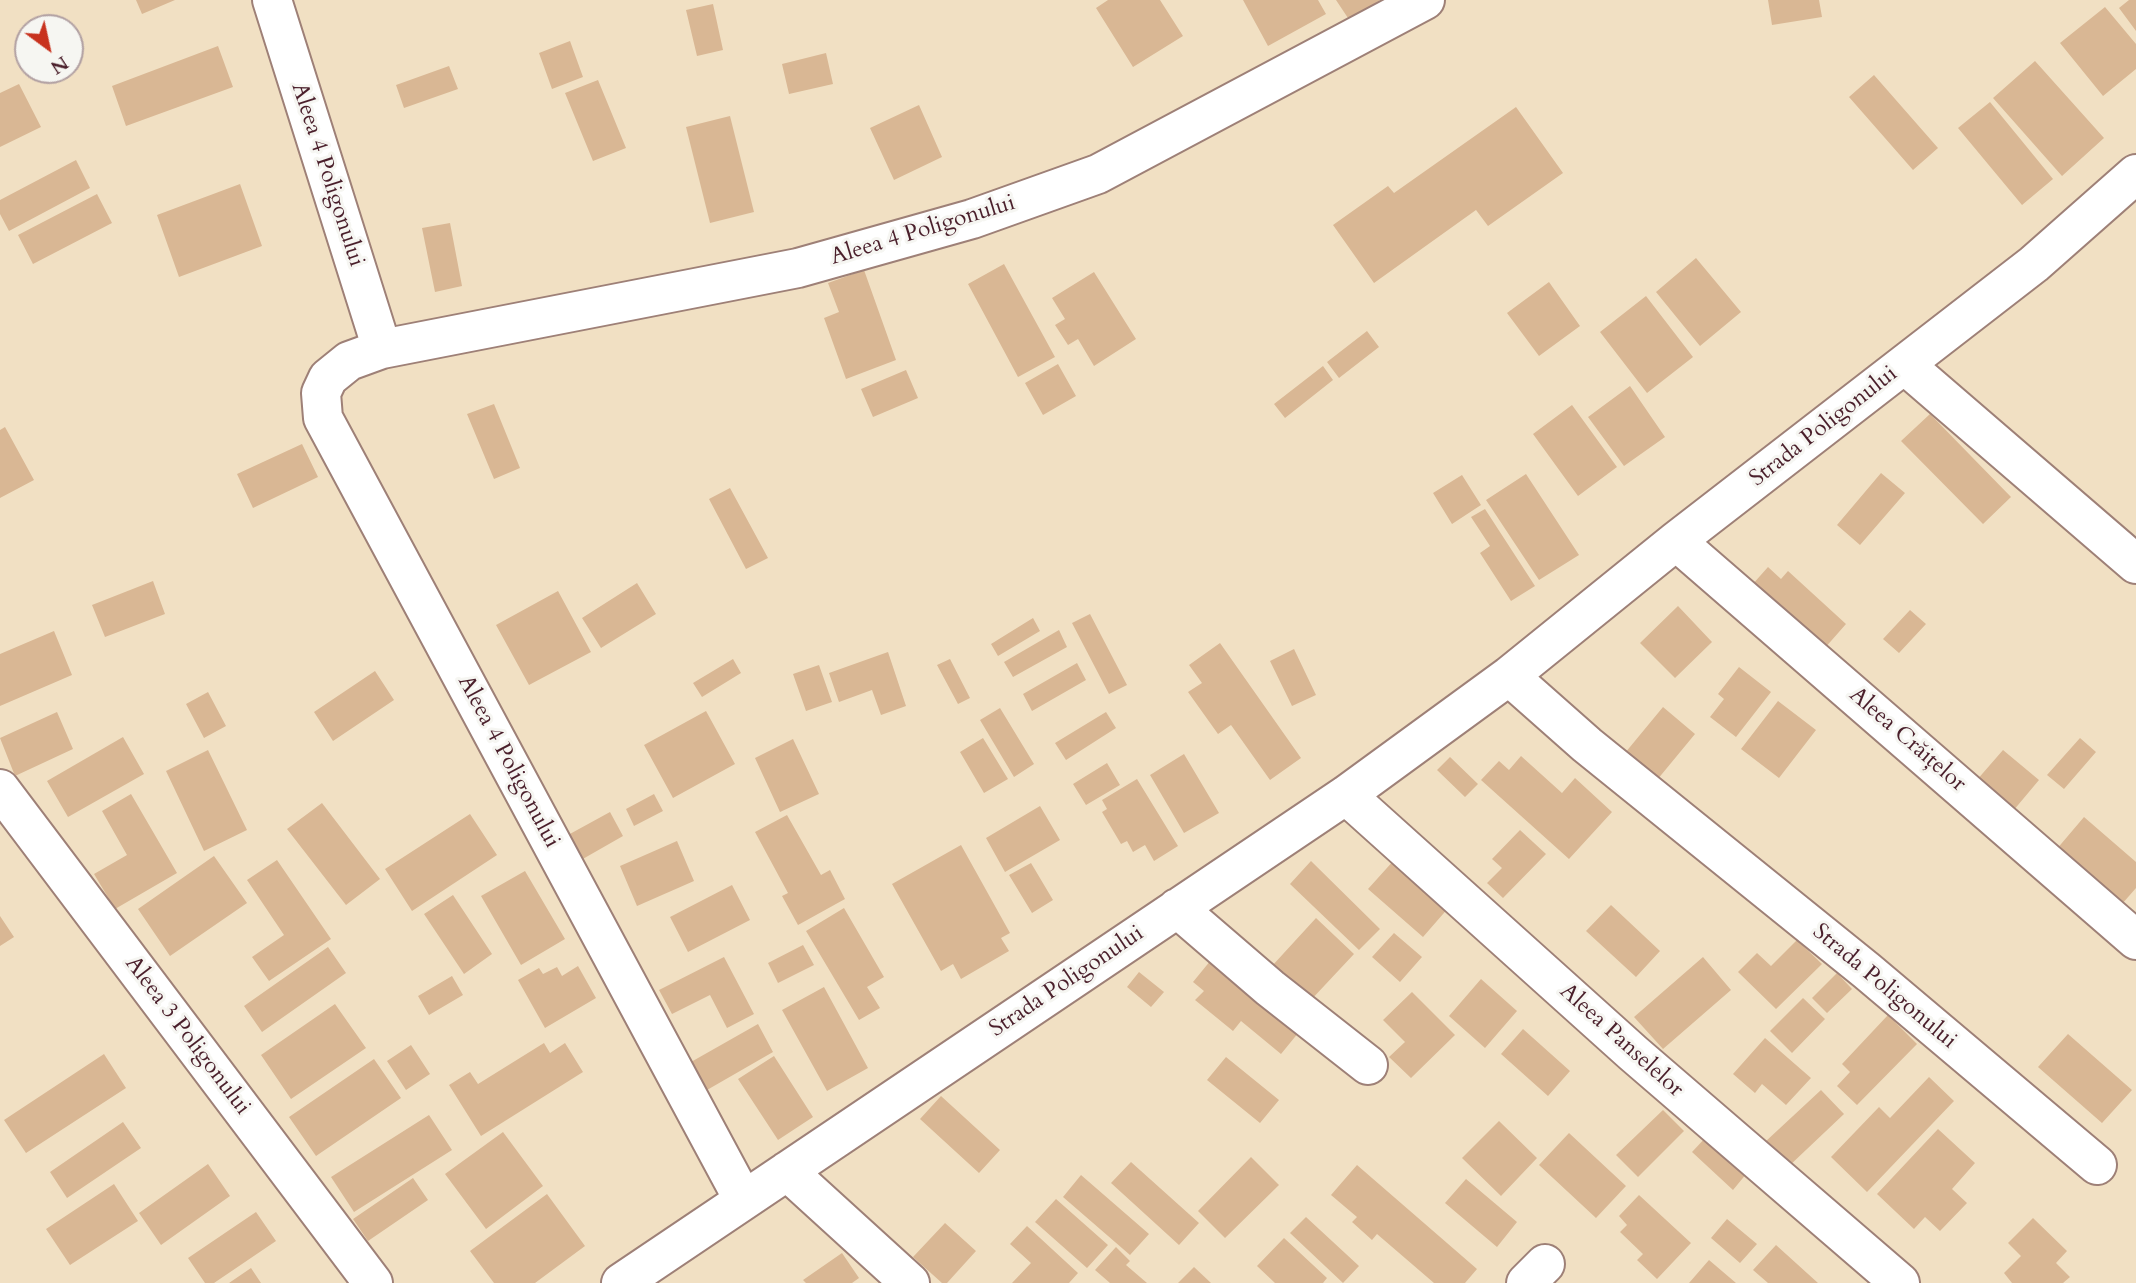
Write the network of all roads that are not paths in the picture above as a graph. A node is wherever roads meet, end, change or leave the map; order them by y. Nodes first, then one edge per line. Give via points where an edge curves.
1 (272, 0) edge
2 (1425, 0) edge
3 (2136, 174) edge
4 (382, 349) junction
5 (1905, 365) junction
6 (1676, 541) junction
7 (2136, 564) edge
8 (1509, 676) junction
9 (0, 789) edge
10 (1346, 795) junction
11 (1177, 908) junction
12 (2136, 940) edge
13 (1368, 1065) dead end
14 (2097, 1165) dead end
15 (787, 1171) junction
16 (743, 1199) junction
17 (373, 1283) edge
18 (621, 1283) edge
19 (910, 1283) edge
20 (1900, 1283) edge

1 - 4 street, Aleea 4 Poligonului
2 - 4 street, Aleea 4 Poligonului via 1098,174 972,219 798,268
3 - 5 street, Strada Poligonului via 2034,264
4 - 16 street, Aleea 4 Poligonului via 349,361 328,378 321,393 323,418
5 - 6 street, Strada Poligonului
5 - 7 street
6 - 8 street, Strada Poligonului
6 - 12 street, Aleea Crăițelor
8 - 10 street, Strada Poligonului
8 - 14 street, Strada Poligonului
9 - 17 street, Aleea 3 Poligonului
10 - 11 street, Strada Poligonului
10 - 20 street, Aleea Panselelor via 1633,1054
11 - 13 street
11 - 15 street, Strada Poligonului
15 - 16 street, Strada Poligonului
15 - 19 street
16 - 18 street, Strada Poligonului

